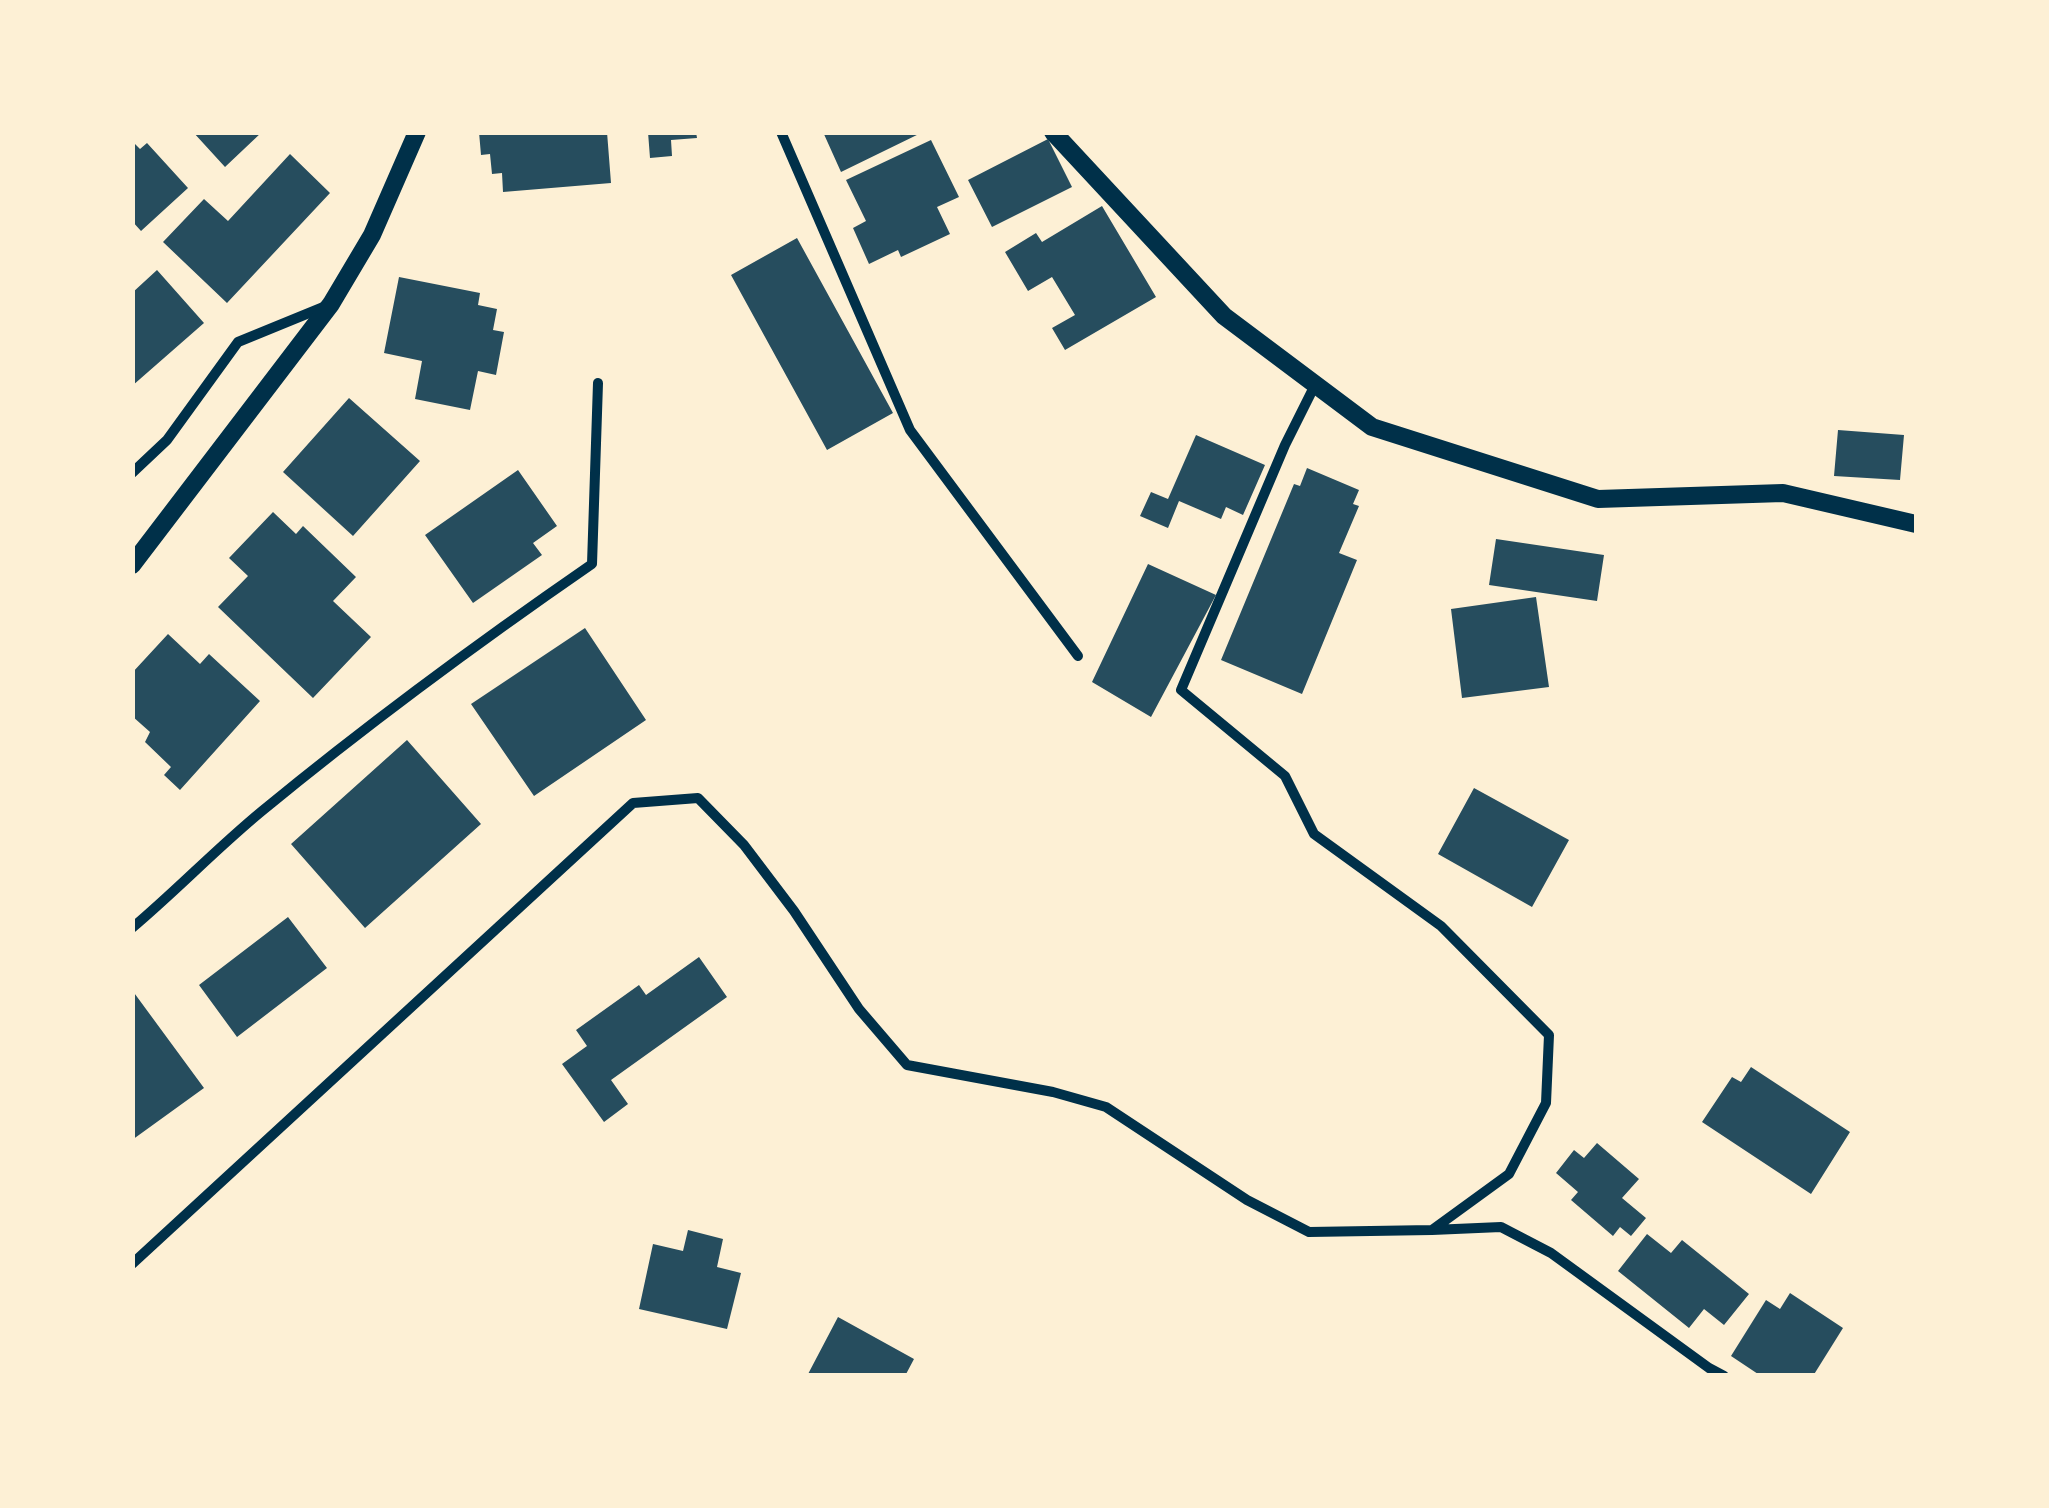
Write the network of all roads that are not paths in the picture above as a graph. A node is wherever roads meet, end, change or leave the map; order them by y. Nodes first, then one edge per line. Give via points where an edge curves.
1 (417, 132) edge
2 (782, 132) edge
3 (1053, 132) edge
4 (331, 304) junction
5 (1316, 382) junction
6 (598, 384) dead end
7 (132, 474) edge
8 (1916, 524) edge
9 (132, 564) edge
10 (1078, 656) dead end
11 (132, 928) edge
12 (1432, 1230) junction
13 (132, 1264) edge
14 (1724, 1376) edge

1 - 4 street via 372,234
2 - 10 street via 910,430
3 - 5 street via 1224,316
4 - 7 street via 238,342 167,440
4 - 9 street
5 - 8 street via 1372,426 1598,499 1783,493
5 - 12 street via 1181,690 1285,776 1314,834 1441,926 1549,1036 1546,1103 1508,1174
6 - 11 street via 592,564 346,744
12 - 13 street via 1308,1232 1106,1107 907,1065 744,845 698,798 633,803
12 - 14 street via 1501,1226 1551,1253

